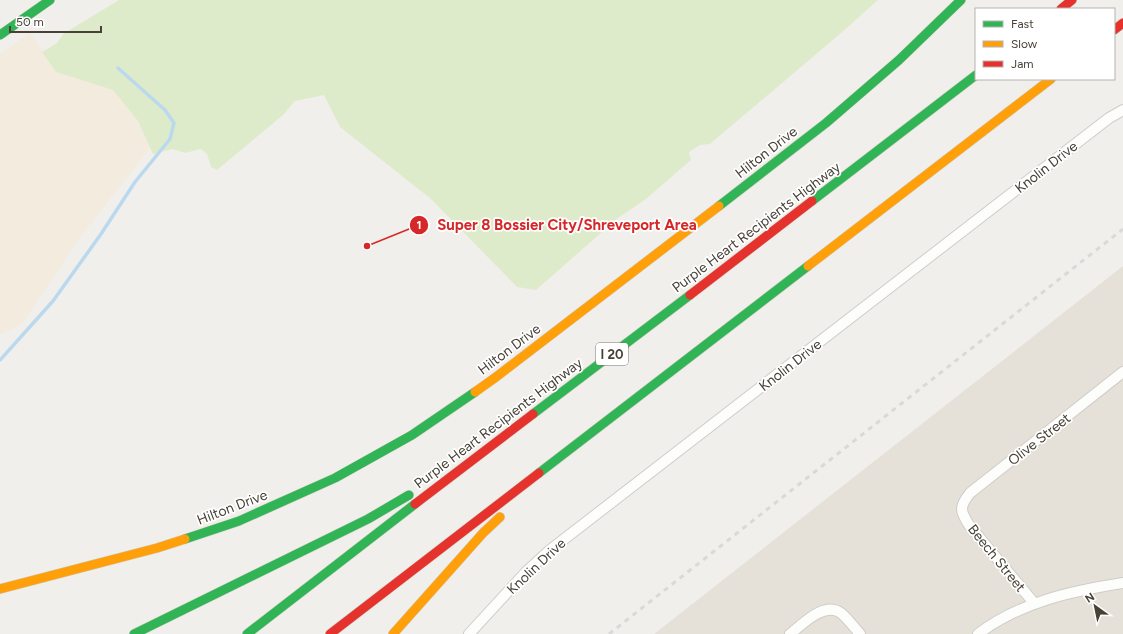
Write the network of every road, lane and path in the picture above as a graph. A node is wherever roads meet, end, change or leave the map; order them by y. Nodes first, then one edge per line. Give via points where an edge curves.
1 (50, 0) edge
2 (961, 0) edge
3 (1072, 0) edge
4 (1061, 8) edge
5 (0, 35) edge
6 (975, 76) edge
7 (1050, 80) edge
8 (1123, 110) edge
9 (1123, 372) edge
10 (614, 415) junction
11 (499, 440) junction
12 (962, 511) joint
13 (1123, 583) edge
14 (0, 589) edge
15 (1034, 603) junction
16 (134, 634) edge
17 (247, 634) edge
18 (330, 634) edge
19 (393, 634) edge
20 (469, 634) edge
21 (790, 634) edge
22 (860, 634) edge
23 (978, 634) edge

1 - 5 main road
2 - 14 main road, Hilton Drive via 899,60 826,123 496,377 412,435 335,478 239,521 164,546
3 - 4 main road
6 - 11 main road, Purple Heart Recipients Highway / I 20
7 - 10 main road
8 - 20 street, Knolin Drive via 1109,118 550,550 526,572
9 - 12 street, Olive Street via 970,493 962,504
10 - 18 main road
10 - 19 main road via 478,538
11 - 16 main road via 368,519
11 - 17 main road, Purple Heart Recipients Highway / I 20
12 - 15 street, Beech Street via 969,525
13 - 15 street via 1068,593
15 - 23 street
21 - 22 street via 814,615 828,609 840,612

